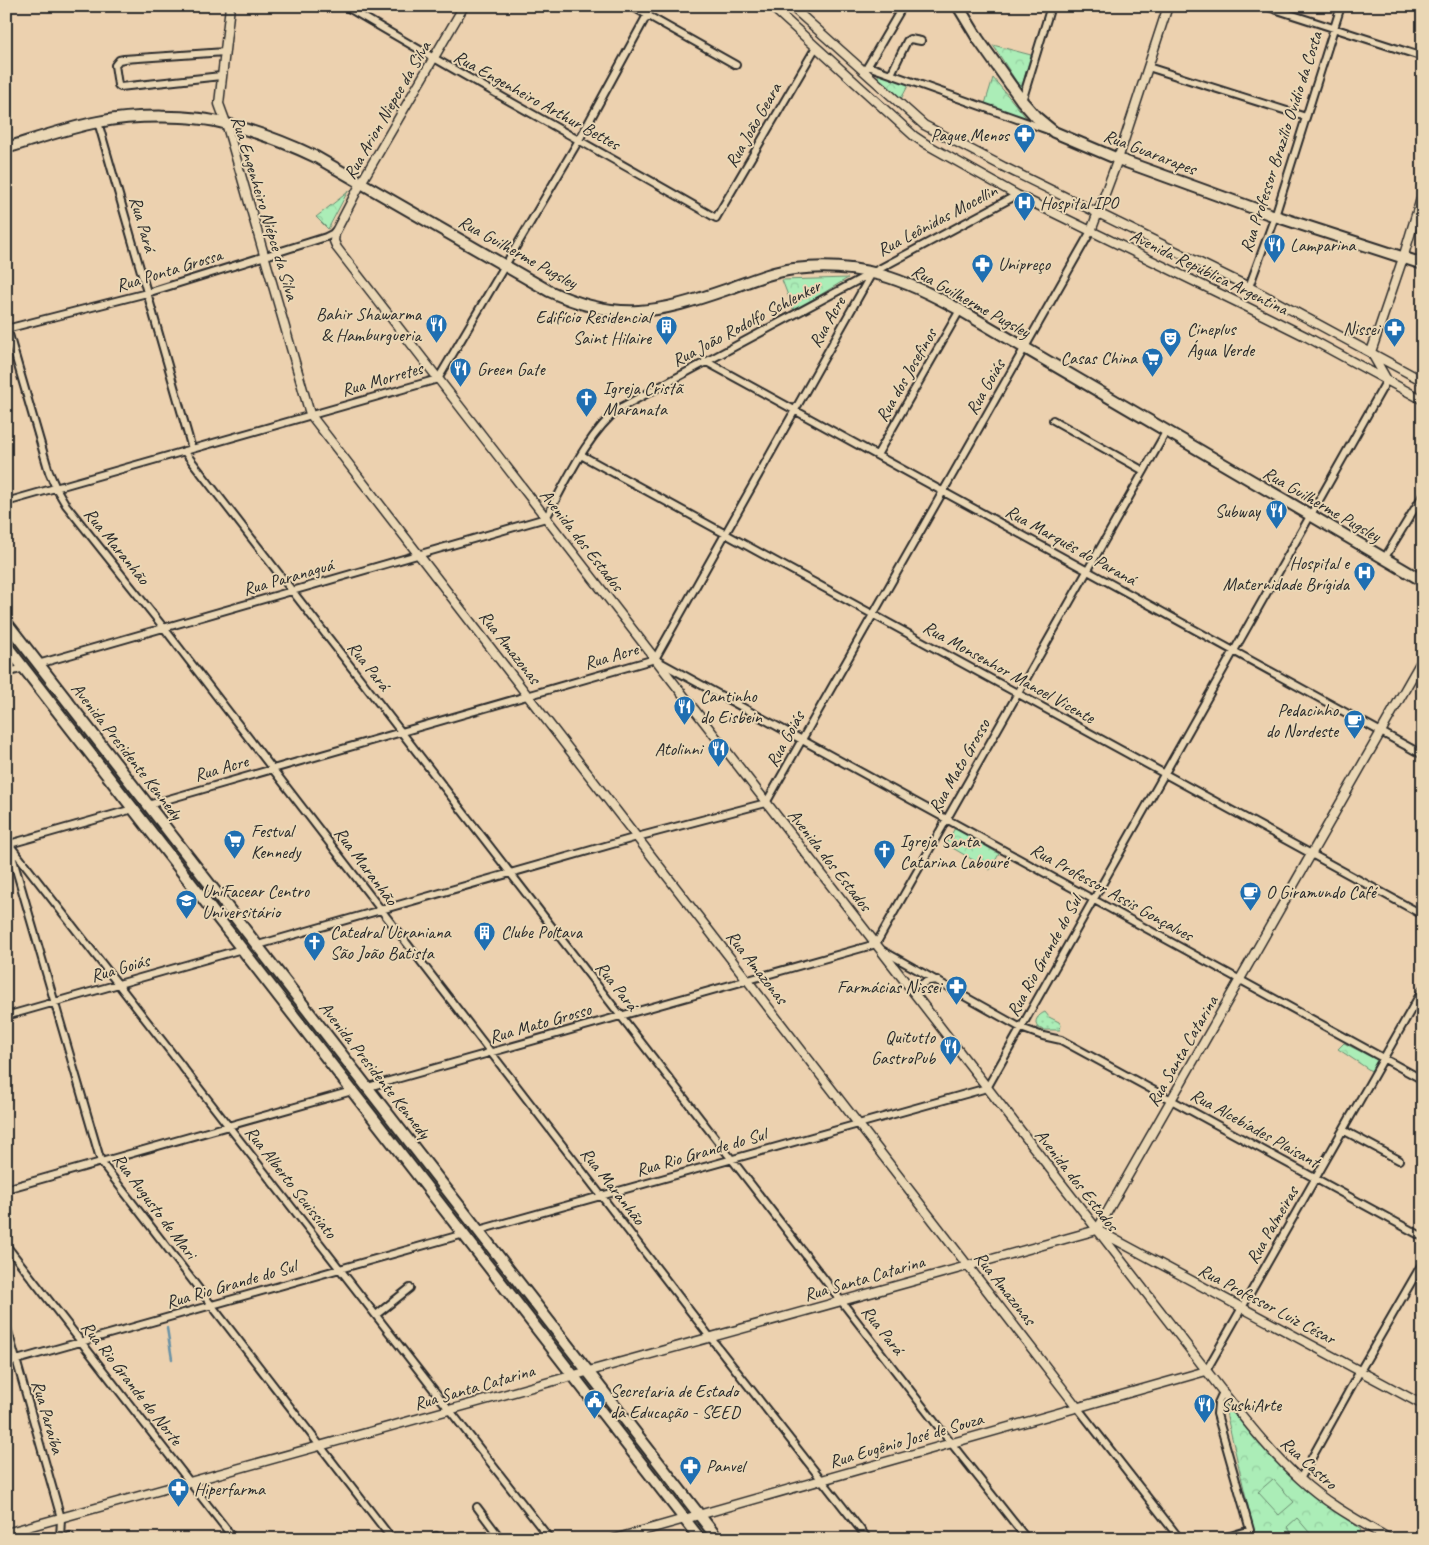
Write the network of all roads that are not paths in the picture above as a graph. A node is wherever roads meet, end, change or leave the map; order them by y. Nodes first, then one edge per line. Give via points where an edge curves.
1 (230, 6) edge
2 (345, 6) edge
3 (464, 6) edge
4 (631, 6) edge
5 (652, 6) edge
6 (771, 6) edge
7 (791, 6) edge
8 (902, 6) edge
9 (958, 6) edge
10 (1051, 6) edge
11 (1168, 6) edge
12 (1265, 6) edge
13 (1342, 6) edge
14 (647, 15) junction
15 (1334, 29) junction
16 (921, 41) dead end
17 (816, 47) junction
18 (225, 52) junction
19 (1423, 57) edge
20 (434, 59) junction
21 (736, 65) dead end
22 (1148, 66) junction
23 (866, 69) junction
24 (891, 74) junction
25 (222, 76) junction
26 (1022, 101) junction
27 (1306, 117) junction
28 (98, 122) junction
29 (226, 124) junction
30 (1054, 132) junction
31 (579, 140) junction
32 (6, 148) edge
33 (1118, 159) junction
34 (361, 182) junction
35 (1423, 192) edge
36 (1017, 195) junction
37 (1420, 208) edge
38 (1098, 213) junction
39 (1275, 216) junction
40 (716, 218) joint
41 (337, 229) junction
42 (1091, 231) junction
43 (264, 256) junction
44 (1403, 258) junction
45 (1423, 264) edge
46 (505, 266) junction
47 (872, 272) junction
48 (1249, 287) junction
49 (147, 293) junction
50 (960, 310) junction
51 (7, 327) edge
52 (1024, 348) junction
53 (1371, 352) junction
54 (706, 361) junction
55 (438, 379) junction
56 (1387, 380) junction
57 (1423, 381) edge
58 (1423, 400) edge
59 (794, 410) junction
60 (310, 414) junction
61 (1053, 420) dead end
62 (1166, 432) junction
63 (192, 449) junction
64 (184, 451) junction
65 (581, 455) junction
66 (877, 455) junction
67 (1144, 471) junction
68 (56, 488) junction
69 (943, 491) junction
70 (1423, 494) edge
71 (6, 502) edge
72 (1311, 516) junction
73 (546, 518) junction
74 (724, 534) junction
75 (419, 555) junction
76 (1384, 559) junction
77 (1088, 571) junction
78 (1423, 581) edge
79 (292, 591) junction
80 (873, 615) junction
81 (6, 622) edge
82 (164, 628) junction
83 (6, 646) edge
84 (1234, 651) junction
85 (1423, 658) edge
86 (655, 659) junction
87 (38, 664) junction
88 (24, 668) junction
89 (6, 673) edge
90 (1018, 694) junction
91 (528, 696) junction
92 (1381, 732) junction
93 (402, 733) junction
94 (802, 739) junction
95 (1423, 755) edge
96 (118, 766) junction
97 (273, 769) junction
98 (106, 774) junction
99 (1165, 774) junction
100 (766, 802) junction
101 (148, 805) junction
102 (133, 808) junction
103 (947, 819) junction
104 (6, 835) edge
105 (637, 837) junction
106 (8, 844) edge
107 (1311, 854) junction
108 (510, 873) junction
109 (1094, 899) junction
110 (381, 910) junction
111 (1423, 915) edge
112 (258, 946) junction
113 (877, 946) junction
114 (242, 949) junction
115 (1240, 979) junction
116 (748, 980) junction
117 (938, 980) junction
118 (118, 984) junction
119 (1423, 989) edge
120 (914, 993) junction
121 (54, 1002) junction
122 (6, 1016) edge
123 (312, 1016) junction
124 (620, 1016) junction
125 (297, 1020) junction
126 (1022, 1028) junction
127 (491, 1052) junction
128 (1384, 1058) junction
129 (1423, 1080) edge
130 (368, 1088) junction
131 (987, 1088) junction
132 (352, 1091) junction
133 (1172, 1100) junction
134 (858, 1123) junction
135 (228, 1126) junction
136 (1343, 1130) junction
137 (732, 1160) junction
138 (1399, 1160) dead end
139 (101, 1162) junction
140 (1315, 1178) junction
141 (6, 1189) edge
142 (602, 1196) junction
143 (479, 1230) junction
144 (1097, 1230) junction
145 (464, 1234) junction
146 (1423, 1237) edge
147 (6, 1245) edge
148 (1423, 1262) edge
149 (968, 1265) junction
150 (340, 1269) junction
151 (410, 1288) dead end
152 (841, 1301) junction
153 (212, 1306) junction
154 (1242, 1307) junction
155 (376, 1315) junction
156 (6, 1324) edge
157 (710, 1337) junction
158 (81, 1342) junction
159 (16, 1360) junction
160 (6, 1363) edge
161 (588, 1371) junction
162 (1206, 1371) junction
163 (1360, 1371) junction
164 (573, 1376) junction
165 (1223, 1392) junction
166 (1423, 1405) edge
167 (1077, 1407) junction
168 (450, 1410) junction
169 (644, 1443) junction
170 (951, 1443) junction
171 (320, 1446) junction
172 (631, 1450) junction
173 (1300, 1479) junction
174 (822, 1480) junction
175 (190, 1482) junction
176 (477, 1506) dead end
177 (700, 1514) junction
178 (61, 1518) junction
179 (685, 1518) junction
180 (6, 1534) edge
181 (60, 1539) edge
182 (234, 1539) edge
183 (392, 1539) edge
184 (501, 1539) edge
185 (550, 1539) edge
186 (614, 1539) edge
187 (700, 1539) edge
188 (718, 1539) edge
189 (868, 1539) edge
190 (1027, 1539) edge
191 (1180, 1539) edge
192 (1220, 1539) edge
193 (1390, 1539) edge

1 - 18 street, Rua Engenheiro Niépce da Silva
2 - 20 street, Rua Engenheiro Arthur Bettes
3 - 20 street, Rua Arion Niepce da Silva
4 - 14 street
5 - 14 street, Rua Morretes
6 - 17 street, Avenida República Argentina
7 - 23 street, Avenida República Argentina
8 - 23 street
9 - 26 main road
10 - 26 street
11 - 22 street
12 - 15 street
13 - 15 street, Rua Professor Brazílio Ovídio da Costa
14 - 21 street
14 - 31 street, Rua Morretes
15 - 19 street
15 - 27 street, Rua Professor Brazílio Ovídio da Costa
16 - 24 street via 907,41
17 - 36 street, Avenida República Argentina via 914,136
17 - 40 street, Rua João Geara
18 - 25 street, Rua Engenheiro Niépce da Silva
18 - 25 street via 124,59 115,65 120,87
20 - 31 street, Rua Engenheiro Arthur Bettes
20 - 34 street, Rua Arion Niepce da Silva
22 - 27 street
22 - 33 street
23 - 24 street, Rua Guararapes
23 - 38 street, Avenida República Argentina via 924,124
24 - 30 street, Rua Guararapes
25 - 29 street, Rua Engenheiro Niépce da Silva via 220,108
26 - 30 main road
27 - 39 street, Rua Professor Brazílio Ovídio da Costa
28 - 29 main road, Rua Guilherme Pugsley via 147,116
28 - 32 main road, Rua Guilherme Pugsley
28 - 49 street, Rua Pará
29 - 34 main road, Rua Guilherme Pugsley via 294,146
29 - 43 street, Rua Engenheiro Niépce da Silva
30 - 33 main road, Rua Guararapes
31 - 40 street, Rua Engenheiro Arthur Bettes
31 - 46 street, Rua Morretes
33 - 38 street
33 - 39 main road, Rua Guararapes
34 - 41 street, Rua Arion Niepce da Silva
34 - 46 main road, Rua Guilherme Pugsley
35 - 37 street
36 - 42 street, Avenida República Argentina
36 - 47 street, Rua Leônidas Mocellin
37 - 44 street
38 - 42 street
38 - 48 street, Avenida República Argentina
39 - 44 main road, Rua Guararapes
39 - 48 street, Rua Professor Brazílio Ovídio da Costa
41 - 43 street, Rua Ponta Grossa via 326,237
41 - 55 street, Avenida dos Estados via 334,241 337,248
42 - 52 street, Rua Goiás
42 - 56 street, Avenida República Argentina via 1246,306
43 - 49 street, Rua Ponta Grossa
43 - 60 street, Rua Engenheiro Niépce da Silva
44 - 45 main road, Rua Guararapes
44 - 53 street
46 - 47 main road, Rua Guilherme Pugsley via 549,291 583,305 631,312 687,303 794,269
46 - 55 street, Rua Morretes
47 - 50 main road, Rua Guilherme Pugsley via 916,287
47 - 54 street, Rua João Rodolfo Schlenker
47 - 59 street, Rua Acre
48 - 53 street, Avenida República Argentina
49 - 51 street, Rua Ponta Grossa
49 - 63 street, Rua Pará
50 - 52 main road, Rua Guilherme Pugsley
50 - 66 street, Rua dos Josefinos
51 - 68 street, Rua Maranhão
52 - 62 main road, Rua Guilherme Pugsley
52 - 69 street, Rua Goiás
53 - 56 street
53 - 57 street, Avenida República Argentina
54 - 59 street, Rua Marquês do Paraná
54 - 65 street, Rua João Rodolfo Schlenker via 620,408 604,422
55 - 60 street, Rua Morretes
55 - 73 street, Avenida dos Estados
56 - 58 street, Avenida República Argentina
56 - 72 street, Rua Rio Grande do Sul
59 - 66 street, Rua Marquês do Paraná
59 - 74 street, Rua Acre
60 - 63 street, Rua Morretes
60 - 75 street, Rua Amazonas
61 - 67 street
62 - 67 street, Rua Mato Grosso
62 - 72 main road, Rua Guilherme Pugsley
63 - 64 street, Rua Morretes
64 - 68 street, Rua Morretes
64 - 79 street, Rua Pará
65 - 73 street, Rua João Rodolfo Schlenker
65 - 74 street, Rua Monsenhor Manoel Vicente
66 - 69 street, Rua Marquês do Paraná
67 - 77 street, Rua Mato Grosso
68 - 71 street, Rua Morretes
68 - 82 street, Rua Maranhão
69 - 77 street, Rua Marquês do Paraná
69 - 80 street, Rua Goiás
70 - 76 street
72 - 76 main road, Rua Guilherme Pugsley
72 - 84 street, Rua Rio Grande do Sul
73 - 75 street, Rua Paranaguá
73 - 86 street, Avenida dos Estados
74 - 80 street, Rua Monsenhor Manoel Vicente
74 - 86 street, Rua Acre
75 - 79 street, Rua Paranaguá
75 - 91 street, Rua Amazonas
76 - 78 main road, Rua Guilherme Pugsley
77 - 84 street, Rua Marquês do Paraná
77 - 90 street, Rua Mato Grosso
79 - 82 street, Rua Paranaguá
79 - 93 street, Rua Pará
80 - 90 street, Rua Monsenhor Manoel Vicente
80 - 94 street, Rua Goiás
81 - 87 main road, Avenida Presidente Kennedy
82 - 87 street, Rua Paranaguá
82 - 97 street, Rua Maranhão
83 - 88 main road, Avenida Presidente Kennedy
84 - 92 street, Rua Marquês do Paraná
84 - 99 street, Rua Rio Grande do Sul
85 - 92 street, Rua Santa Catarina
86 - 91 street, Rua Acre
86 - 94 street, Rua Professor Assis Gonçalves
86 - 100 street, Avenida dos Estados
87 - 96 main road, Avenida Presidente Kennedy
88 - 89 street
88 - 98 main road, Avenida Presidente Kennedy
90 - 99 street, Rua Monsenhor Manoel Vicente
90 - 103 street, Rua Mato Grosso
91 - 93 street, Rua Acre
91 - 105 street, Rua Amazonas
92 - 95 street, Rua Marquês do Paraná
92 - 107 street, Rua Santa Catarina
93 - 97 street, Rua Acre
93 - 108 street, Rua Pará
94 - 100 street, Rua Goiás
94 - 103 street, Rua Professor Assis Gonçalves
96 - 98 main road
96 - 101 main road, Avenida Presidente Kennedy
97 - 101 street, Rua Acre
97 - 110 street, Rua Maranhão
98 - 102 main road, Avenida Presidente Kennedy
99 - 107 street, Rua Monsenhor Manoel Vicente
99 - 109 street, Rua Rio Grande do Sul
100 - 105 street
100 - 113 street, Avenida dos Estados
101 - 112 main road, Avenida Presidente Kennedy
102 - 106 street
102 - 114 main road, Avenida Presidente Kennedy
103 - 109 street, Rua Professor Assis Gonçalves
103 - 113 street, Rua Mato Grosso
104 - 106 street, Rua Augusto de Mari
105 - 108 street
105 - 116 street, Rua Amazonas
106 - 118 street, Rua Alberto Scuissiato
106 - 121 street, Rua Augusto de Mari
107 - 111 street, Rua Monsenhor Manoel Vicente
107 - 115 street, Rua Santa Catarina
108 - 110 street
108 - 124 street, Rua Pará
109 - 115 street, Rua Professor Assis Gonçalves
109 - 126 street, Rua Rio Grande do Sul
110 - 112 street
110 - 127 street, Rua Maranhão
112 - 123 main road, Avenida Presidente Kennedy
113 - 116 street, Rua Mato Grosso
113 - 117 street, Rua Alcebíades Plaisant
113 - 120 street, Avenida dos Estados
114 - 118 street, Rua Goiás
114 - 125 main road, Avenida Presidente Kennedy
115 - 128 street, Rua Professor Assis Gonçalves
115 - 133 street, Rua Santa Catarina
116 - 124 street, Rua Mato Grosso
116 - 134 street, Rua Amazonas
117 - 120 street via 923,982
117 - 126 street, Rua Alcebíades Plaisant
118 - 121 street, Rua Goiás
118 - 135 street, Rua Alberto Scuissiato
119 - 128 street, Rua Palmeiras
120 - 131 street, Avenida dos Estados
121 - 122 street, Rua Goiás
121 - 139 street, Rua Augusto de Mari
123 - 125 main road
123 - 130 main road, Avenida Presidente Kennedy
124 - 127 street, Rua Mato Grosso
124 - 137 street, Rua Pará
125 - 132 main road, Avenida Presidente Kennedy
126 - 131 street, Rua Rio Grande do Sul
126 - 133 street, Rua Alcebíades Plaisant via 1061,1040
127 - 130 street, Rua Mato Grosso
127 - 142 street, Rua Maranhão
128 - 129 street, Rua Professor Assis Gonçalves
128 - 136 street, Rua Palmeiras
130 - 143 main road, Avenida Presidente Kennedy
131 - 134 street, Rua Rio Grande do Sul
131 - 144 street, Avenida dos Estados
132 - 135 street
132 - 145 main road, Avenida Presidente Kennedy
133 - 140 street, Rua Alcebíades Plaisant
133 - 144 street, Rua Santa Catarina
134 - 137 street, Rua Rio Grande do Sul
134 - 149 street, Rua Amazonas
135 - 139 street
135 - 150 street, Rua Alberto Scuissiato
136 - 138 street
136 - 140 street, Rua Palmeiras
137 - 142 street, Rua Rio Grande do Sul
137 - 152 street, Rua Pará
139 - 141 street
139 - 153 street, Rua Augusto de Mari
140 - 146 street, Rua Alcebíades Plaisant
140 - 154 street, Rua Palmeiras
142 - 143 street, Rua Rio Grande do Sul
142 - 157 street, Rua Maranhão
143 - 161 main road, Avenida Presidente Kennedy
144 - 149 street, Rua Santa Catarina
144 - 154 street, Rua Professor Luiz César
144 - 162 street, Avenida dos Estados
145 - 150 street, Rua Rio Grande do Sul
145 - 164 main road, Avenida Presidente Kennedy
147 - 158 street, Rua Rio Grande do Norte
148 - 163 street
149 - 152 street, Rua Santa Catarina
149 - 167 street, Rua Amazonas
150 - 153 street, Rua Rio Grande do Sul
150 - 155 street, Rua Alberto Scuissiato
151 - 155 street
152 - 157 street, Rua Santa Catarina
152 - 170 street, Rua Pará
153 - 158 street, Rua Rio Grande do Sul
153 - 171 street, Rua Augusto de Mari
154 - 162 street, Rua Palmeiras
154 - 163 street, Rua Professor Luiz César
155 - 168 street, Rua Alberto Scuissiato
156 - 159 street, Rua Paraíba
157 - 161 street, Rua Santa Catarina
157 - 174 street, Rua Maranhão
158 - 159 street, Rua Rio Grande do Sul
158 - 175 street, Rua Rio Grande do Norte
159 - 160 street, Rua Rio Grande do Sul
159 - 178 street, Rua Paraíba
161 - 164 street, Rua Santa Catarina
161 - 169 main road, Avenida Presidente Kennedy
162 - 165 street, Avenida dos Estados
162 - 167 street, Rua Eugênio José de Souza
163 - 166 street, Rua Professor Luiz César
163 - 173 street
164 - 168 street, Rua Santa Catarina
164 - 172 main road, Avenida Presidente Kennedy
165 - 173 street, Rua Castro via 1270,1449
165 - 192 street via 1217,1414 1250,1530
167 - 170 street, Rua Eugênio José de Souza
167 - 191 street, Rua Amazonas
168 - 171 street, Rua Santa Catarina
168 - 185 street, Rua Alberto Scuissiato
169 - 172 main road via 640,1452
169 - 177 main road, Avenida Presidente Kennedy
170 - 174 street, Rua Eugênio José de Souza
170 - 190 street, Rua Pará
171 - 175 street, Rua Santa Catarina
171 - 183 street, Rua Augusto de Mari
172 - 179 main road, Avenida Presidente Kennedy
173 - 193 street, Rua Castro via 1344,1512
174 - 177 street, Rua Eugênio José de Souza
174 - 189 street, Rua Maranhão
175 - 178 street, Rua Santa Catarina
175 - 182 street, Rua Rio Grande do Norte
176 - 184 street
177 - 179 street, Rua Eugênio José de Souza
177 - 188 main road, Avenida Presidente Kennedy
178 - 180 street, Rua Santa Catarina
178 - 181 street, Rua Paraíba
179 - 186 street, Rua Eugênio José de Souza
179 - 187 main road, Avenida Presidente Kennedy

